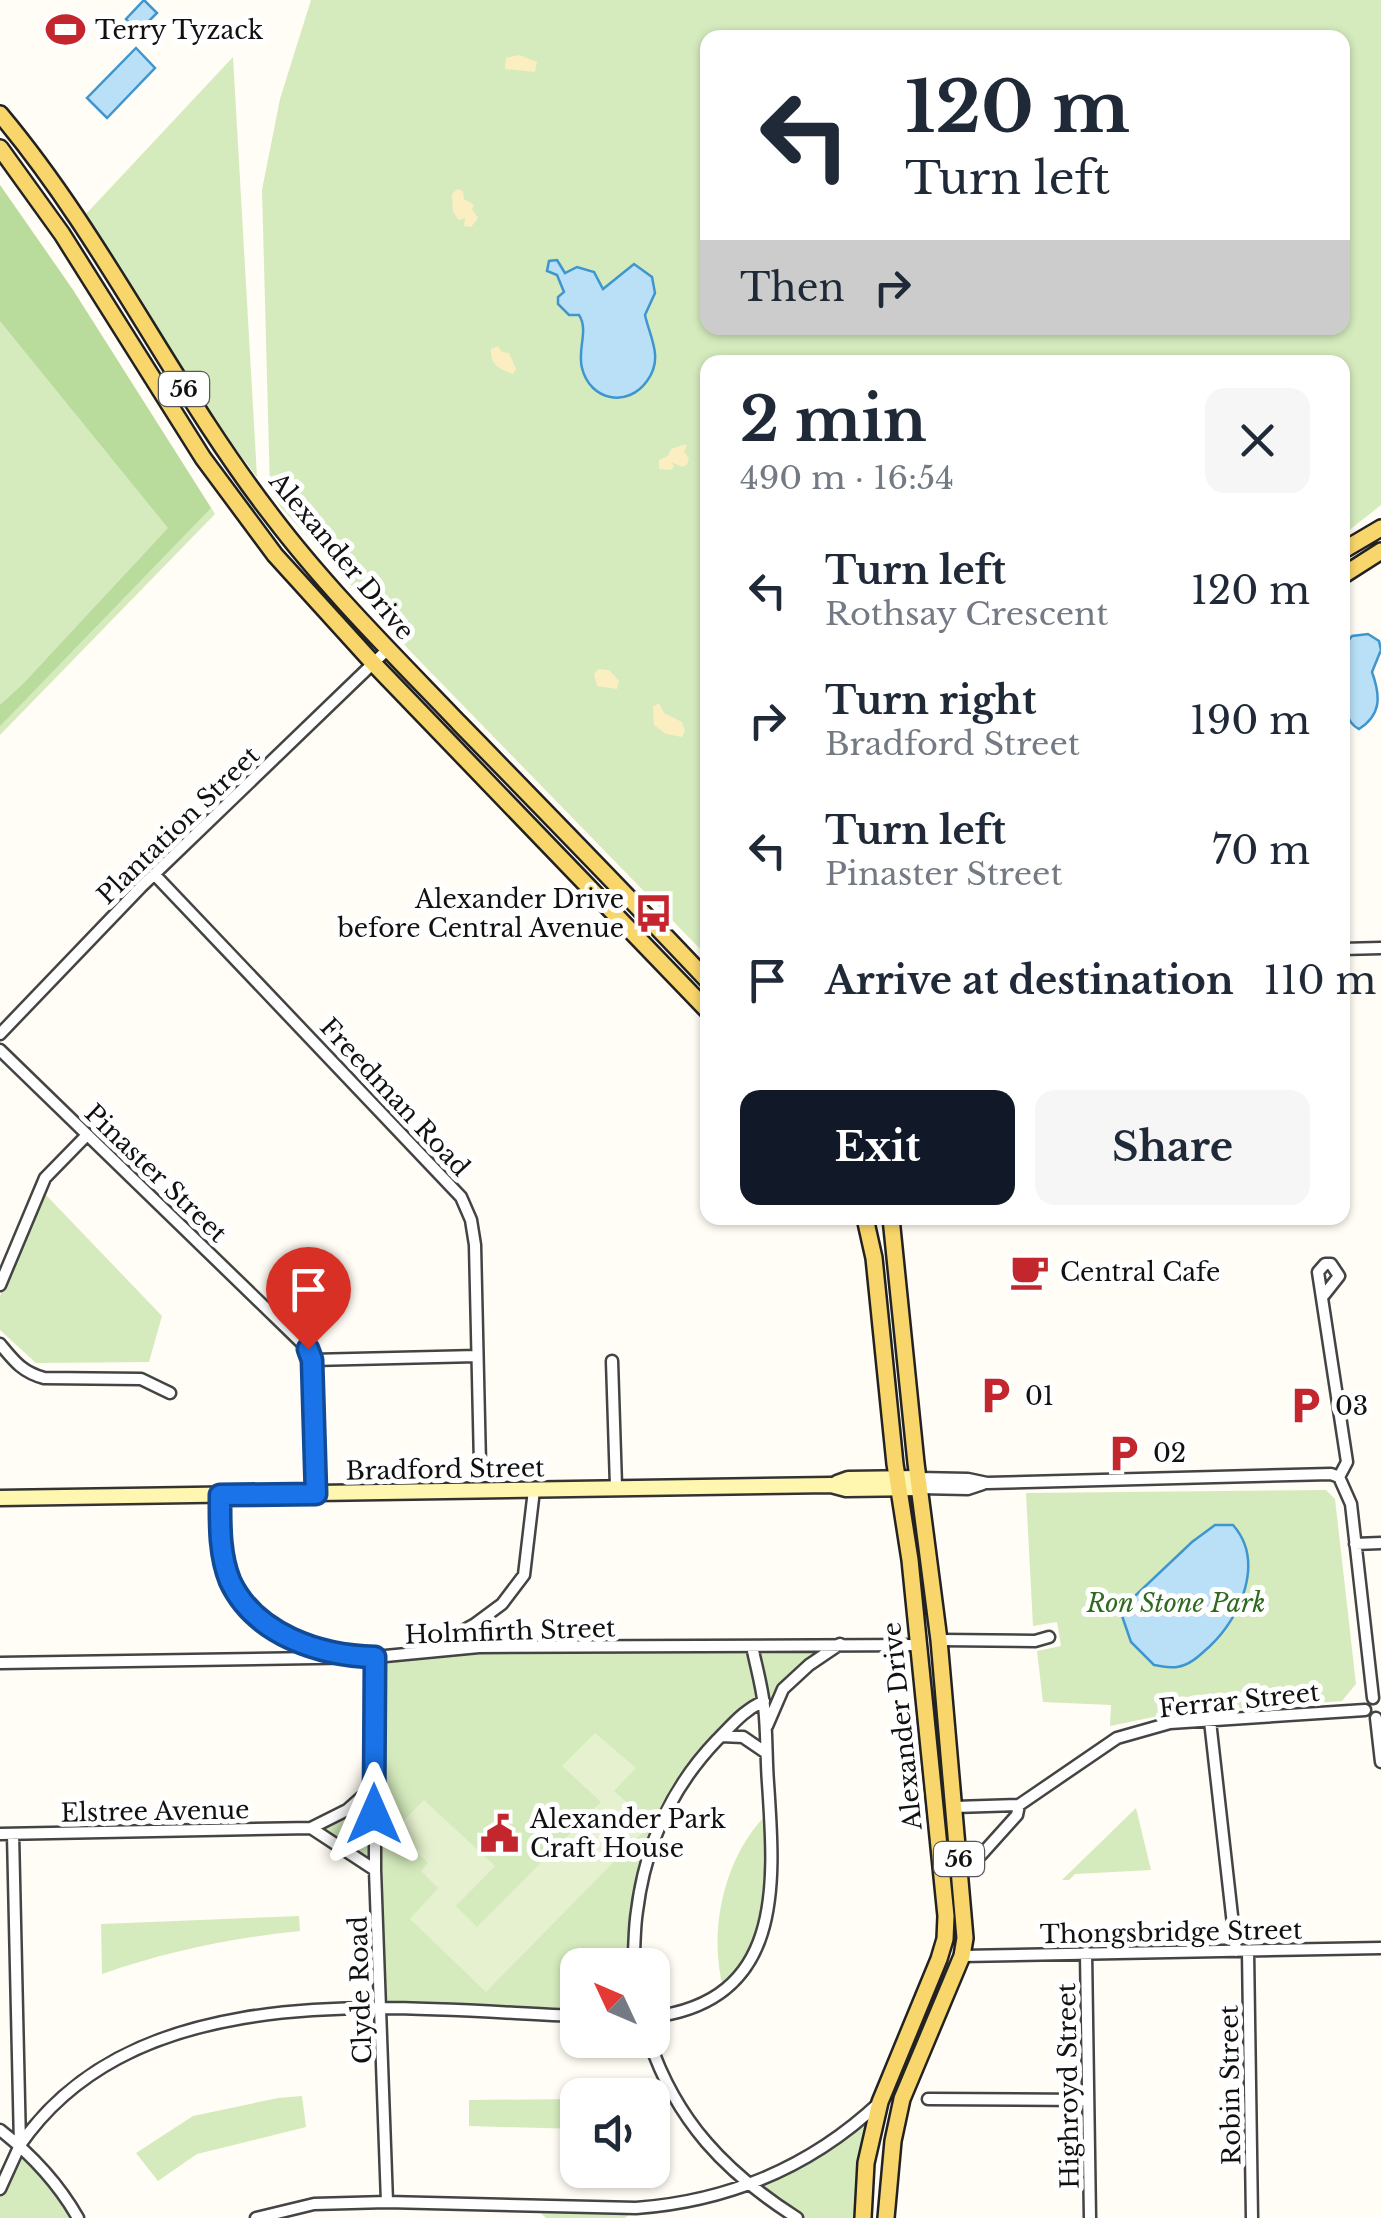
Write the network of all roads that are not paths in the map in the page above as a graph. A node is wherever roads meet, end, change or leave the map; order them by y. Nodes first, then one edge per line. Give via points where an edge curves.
1 (0, 114) edge
2 (0, 148) edge
3 (1381, 528) edge
4 (1350, 546) edge
5 (1381, 551) edge
6 (1350, 571) edge
7 (388, 650) junction
8 (373, 663) junction
9 (154, 874) junction
10 (1381, 948) edge
11 (1350, 949) edge
12 (700, 973) edge
13 (700, 1003) edge
14 (0, 1034) edge
15 (0, 1050) edge
16 (87, 1134) junction
17 (867, 1225) edge
18 (892, 1225) edge
19 (0, 1285) edge
20 (1324, 1295) dead end
21 (0, 1344) edge
22 (477, 1356) junction
23 (312, 1360) junction
24 (612, 1362) dead end
25 (170, 1393) dead end
26 (480, 1464) dead end
27 (1338, 1478) junction
28 (898, 1483) junction
29 (919, 1483) junction
30 (616, 1486) junction
31 (534, 1490) junction
32 (316, 1494) junction
33 (220, 1495) junction
34 (0, 1498) edge
35 (1381, 1543) edge
36 (1354, 1544) junction
37 (475, 1624) junction
38 (278, 1634) junction
39 (1050, 1638) dead end
40 (939, 1640) junction
41 (842, 1644) junction
42 (918, 1644) junction
43 (752, 1646) junction
44 (479, 1648) junction
45 (425, 1651) junction
46 (340, 1656) junction
47 (375, 1657) junction
48 (275, 1658) junction
49 (0, 1664) edge
50 (1377, 1699) edge
51 (764, 1701) junction
52 (1365, 1710) junction
53 (1378, 1717) edge
54 (1210, 1722) junction
55 (766, 1726) junction
56 (721, 1736) junction
57 (765, 1752) junction
58 (1381, 1762) edge
59 (374, 1786) junction
60 (1019, 1805) junction
61 (955, 1807) junction
62 (311, 1828) junction
63 (0, 1834) edge
64 (13, 1834) junction
65 (982, 1856) dead end
66 (375, 1870) junction
67 (634, 1948) edge
68 (1381, 1948) edge
69 (1242, 1951) junction
70 (1086, 1954) junction
71 (962, 1956) junction
72 (381, 2009) junction
73 (560, 2015) edge
74 (670, 2015) edge
75 (655, 2058) edge
76 (928, 2099) dead end
77 (1088, 2100) junction
78 (880, 2102) junction
79 (0, 2130) edge
80 (20, 2145) junction
81 (749, 2186) junction
82 (0, 2189) edge
83 (387, 2202) junction
84 (535, 2208) junction
85 (636, 2208) junction
86 (78, 2218) edge
87 (256, 2218) edge
88 (546, 2218) edge
89 (624, 2218) edge
90 (798, 2218) edge
91 (863, 2218) edge
92 (886, 2218) edge
93 (1090, 2218) edge
94 (1252, 2218) edge

1 - 7 main road, Alexander Drive / 56 via 86,232 262,504
2 - 8 main road, Alexander Drive / 56 via 203,458 275,554
3 - 4 main road
5 - 6 main road
7 - 8 street, Plantation Street
7 - 12 main road, Alexander Drive / 56
8 - 9 street, Plantation Street
8 - 13 main road, Alexander Drive / 56
9 - 14 street, Plantation Street
9 - 22 street, Freedman Road via 461,1197 473,1229
10 - 11 street
15 - 16 street, Pinaster Street
16 - 19 street via 46,1178
16 - 23 street, Pinaster Street via 300,1339
17 - 28 main road, Alexander Drive / 56
18 - 29 main road, Alexander Drive / 56
20 - 27 street via 1347,1462
21 - 25 street via 29,1374 141,1378
22 - 23 street
22 - 26 street, Freedman Road
23 - 32 street
24 - 30 street
27 - 29 street, Bradford Street via 987,1483 968,1489
27 - 36 street via 1349,1494
28 - 29 street, Bradford Street
28 - 30 street, Bradford Street via 846,1489
28 - 42 main road, Alexander Drive / 56
29 - 40 main road, Alexander Drive / 56
30 - 31 street, Bradford Street
31 - 32 street, Bradford Street
31 - 37 street via 524,1575
32 - 33 street, Bradford Street
33 - 34 street, Bradford Street
33 - 38 street via 231,1582
35 - 36 street
36 - 50 street
37 - 44 street
37 - 45 street
38 - 46 street
38 - 48 street
39 - 40 street
40 - 61 main road, Alexander Drive / 56
41 - 42 street, Holmfirth Street
41 - 43 street, Holmfirth Street
41 - 55 street via 783,1688
42 - 78 main road, Alexander Drive / 56 via 945,1939
43 - 44 street, Holmfirth Street
43 - 51 street
44 - 45 street, Holmfirth Street
45 - 47 street, Holmfirth Street
46 - 47 street, Holmfirth Street
46 - 48 street, Holmfirth Street
47 - 59 street, Clyde Road
48 - 49 street, Holmfirth Street
50 - 52 street via 1366,1702
51 - 55 street
51 - 56 street via 746,1709
52 - 53 street
52 - 54 street, Ferrar Street
53 - 58 street
54 - 60 street, Ferrar Street via 1170,1723 1117,1738
54 - 69 street, Robin Street
55 - 57 street
56 - 57 street via 743,1737
56 - 67 street via 680,1785 660,1824 636,1911
57 - 74 street via 774,1858 765,1932 724,1991
59 - 62 street, Elstree Avenue
59 - 66 street, Clyde Road
60 - 61 street
60 - 65 street, Ferrar Street
61 - 71 main road, Alexander Drive / 56
62 - 64 street, Elstree Avenue
62 - 66 street
63 - 64 street, Elstree Avenue
64 - 80 street
66 - 72 street, Clyde Road
68 - 69 street, Thongsbridge Street
69 - 70 street, Thongsbridge Street
69 - 94 street, Robin Street
70 - 71 street, Thongsbridge Street
70 - 77 street, Highroyd Street
71 - 92 main road, Alexander Drive / 56 via 902,2098
72 - 73 street
72 - 80 street via 275,2013 163,2036 70,2091
72 - 83 street, Clyde Road
75 - 81 street via 685,2116
76 - 77 street
77 - 93 street, Highroyd Street
78 - 81 street via 803,2160
78 - 91 main road, Alexander Drive / 56 via 866,2163
79 - 80 street
80 - 82 street
80 - 86 street
81 - 85 street
81 - 90 street
83 - 84 street
83 - 87 street via 314,2204
84 - 85 street
84 - 88 street
85 - 89 street

